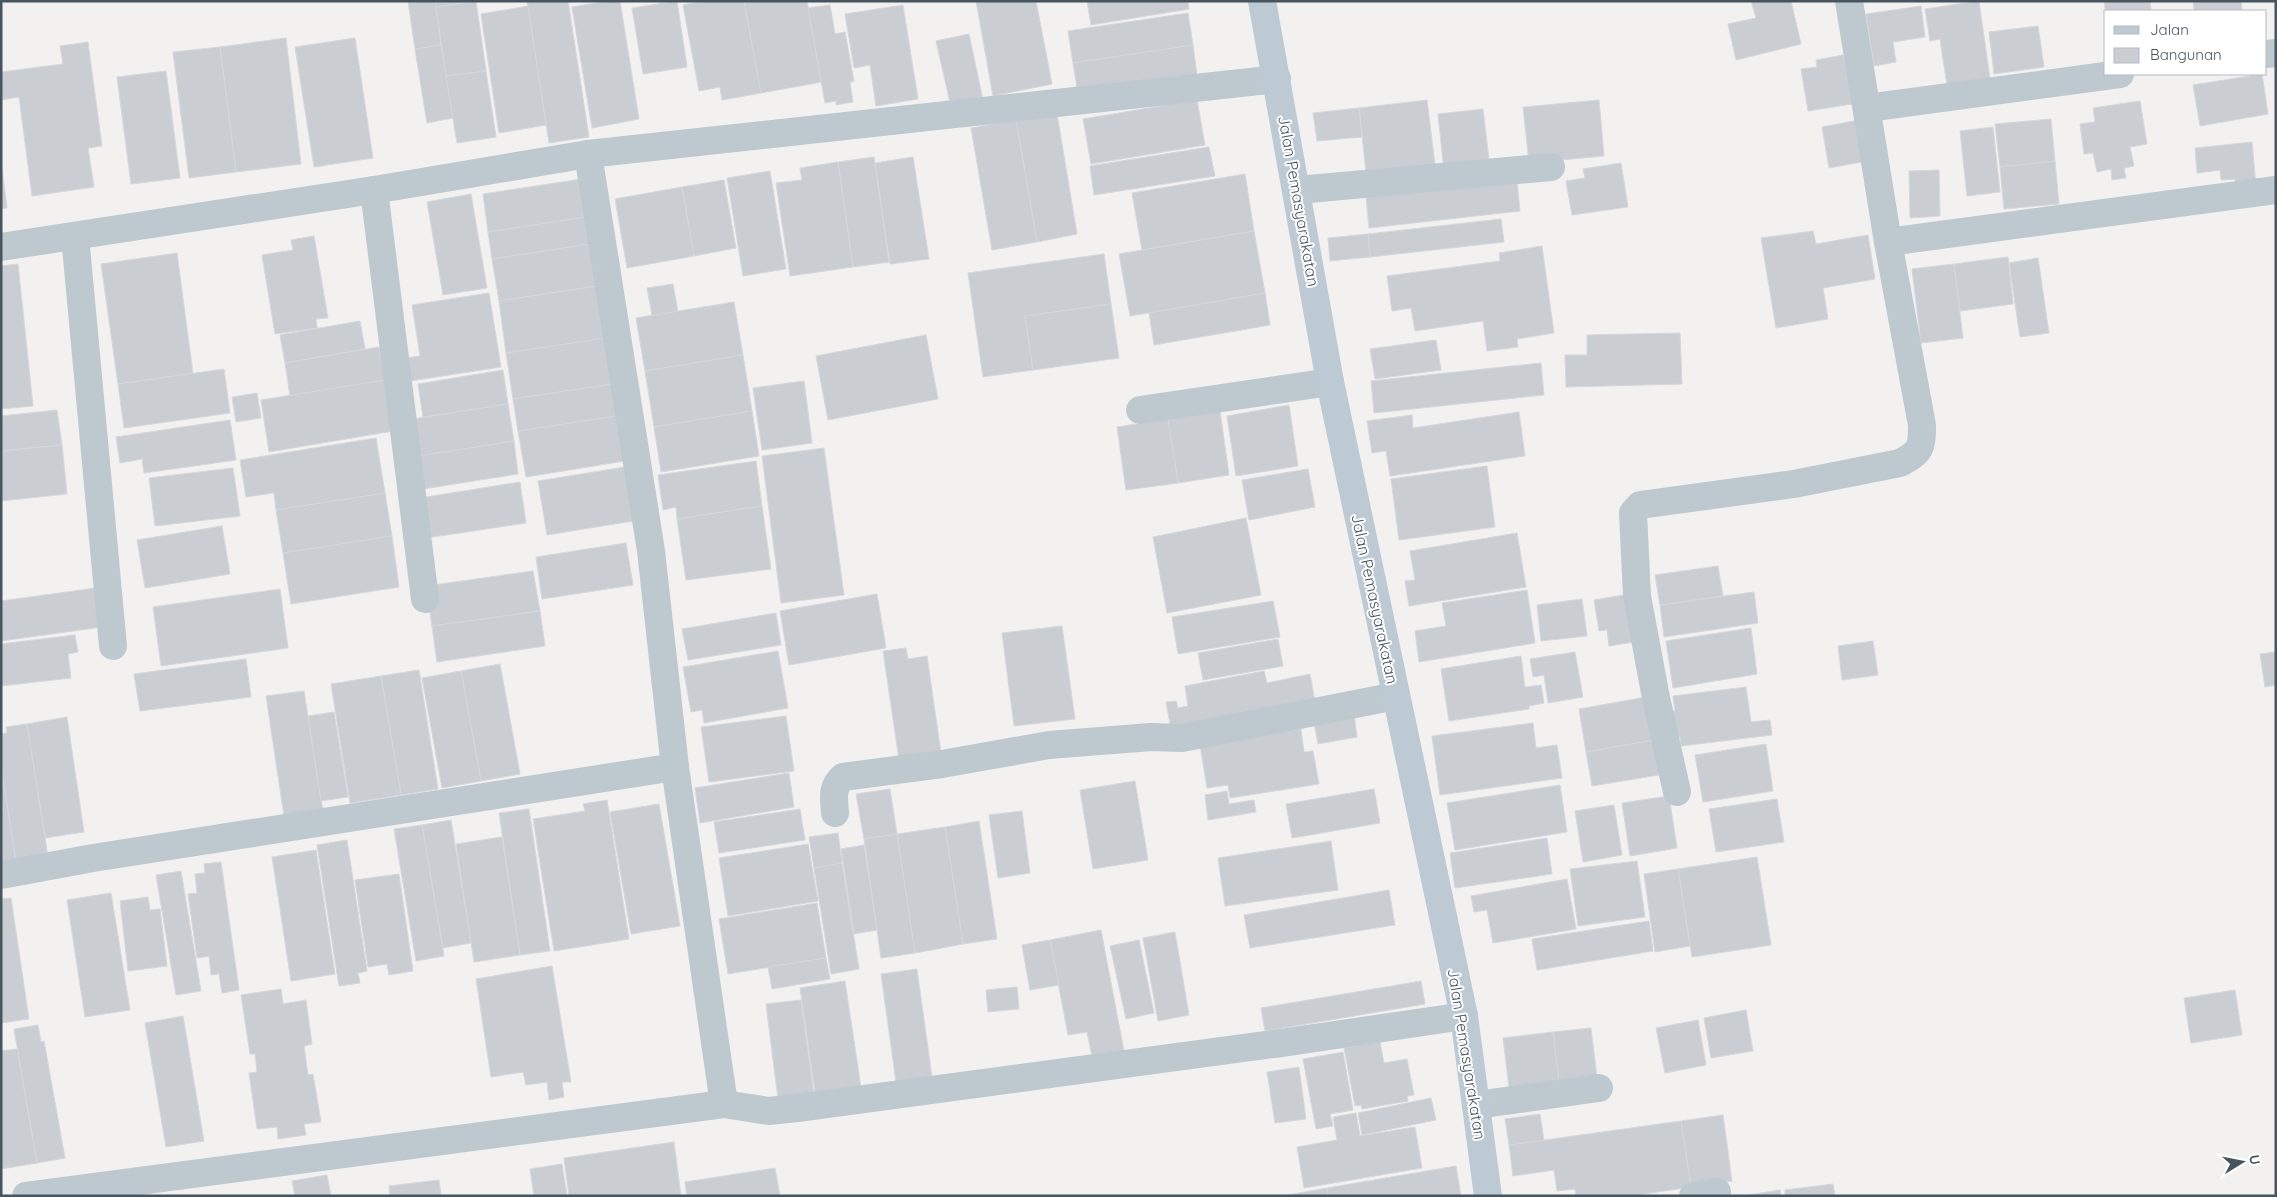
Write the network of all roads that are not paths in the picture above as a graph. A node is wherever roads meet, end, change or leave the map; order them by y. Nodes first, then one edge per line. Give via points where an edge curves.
1 (1262, 1) edge
2 (1849, 1) edge
3 (2113, 75) edge
4 (1277, 79) junction
5 (1867, 108) junction
6 (588, 154) junction
7 (1551, 167) dead end
8 (374, 190) junction
9 (1298, 190) junction
10 (2276, 190) edge
11 (75, 236) junction
12 (1888, 242) junction
13 (1, 247) edge
14 (1330, 382) junction
15 (1140, 410) dead end
16 (425, 599) dead end
17 (113, 646) dead end
18 (1396, 696) junction
19 (675, 767) junction
20 (1677, 792) dead end
21 (835, 813) dead end
22 (1, 875) edge
23 (1464, 1016) junction
24 (1600, 1088) dead end
25 (724, 1104) junction
26 (1476, 1105) junction
27 (26, 1196) edge
28 (1488, 1196) edge

1 - 4 street, Jalan Pemasyarakatan
2 - 5 street
3 - 5 street
4 - 6 street
4 - 9 street, Jalan Pemasyarakatan
5 - 12 street
6 - 8 street
6 - 19 street via 651,551
7 - 9 street
8 - 11 street
8 - 16 street
9 - 14 street, Jalan Pemasyarakatan
10 - 12 street
11 - 13 street
11 - 17 street
12 - 20 street via 1922,425 1922,444 1915,455 1900,463 1783,485 1640,505 1634,513 1637,596
14 - 15 street
14 - 18 street, Jalan Pemasyarakatan
18 - 21 street via 1182,738 1151,737 1049,745 843,777 837,782 834,792
18 - 23 street, Jalan Pemasyarakatan
19 - 22 street
19 - 25 street
23 - 25 street via 797,1108 769,1110
23 - 26 street, Jalan Pemasyarakatan
24 - 26 street
25 - 27 street
26 - 28 street, Jalan Pemasyarakatan

